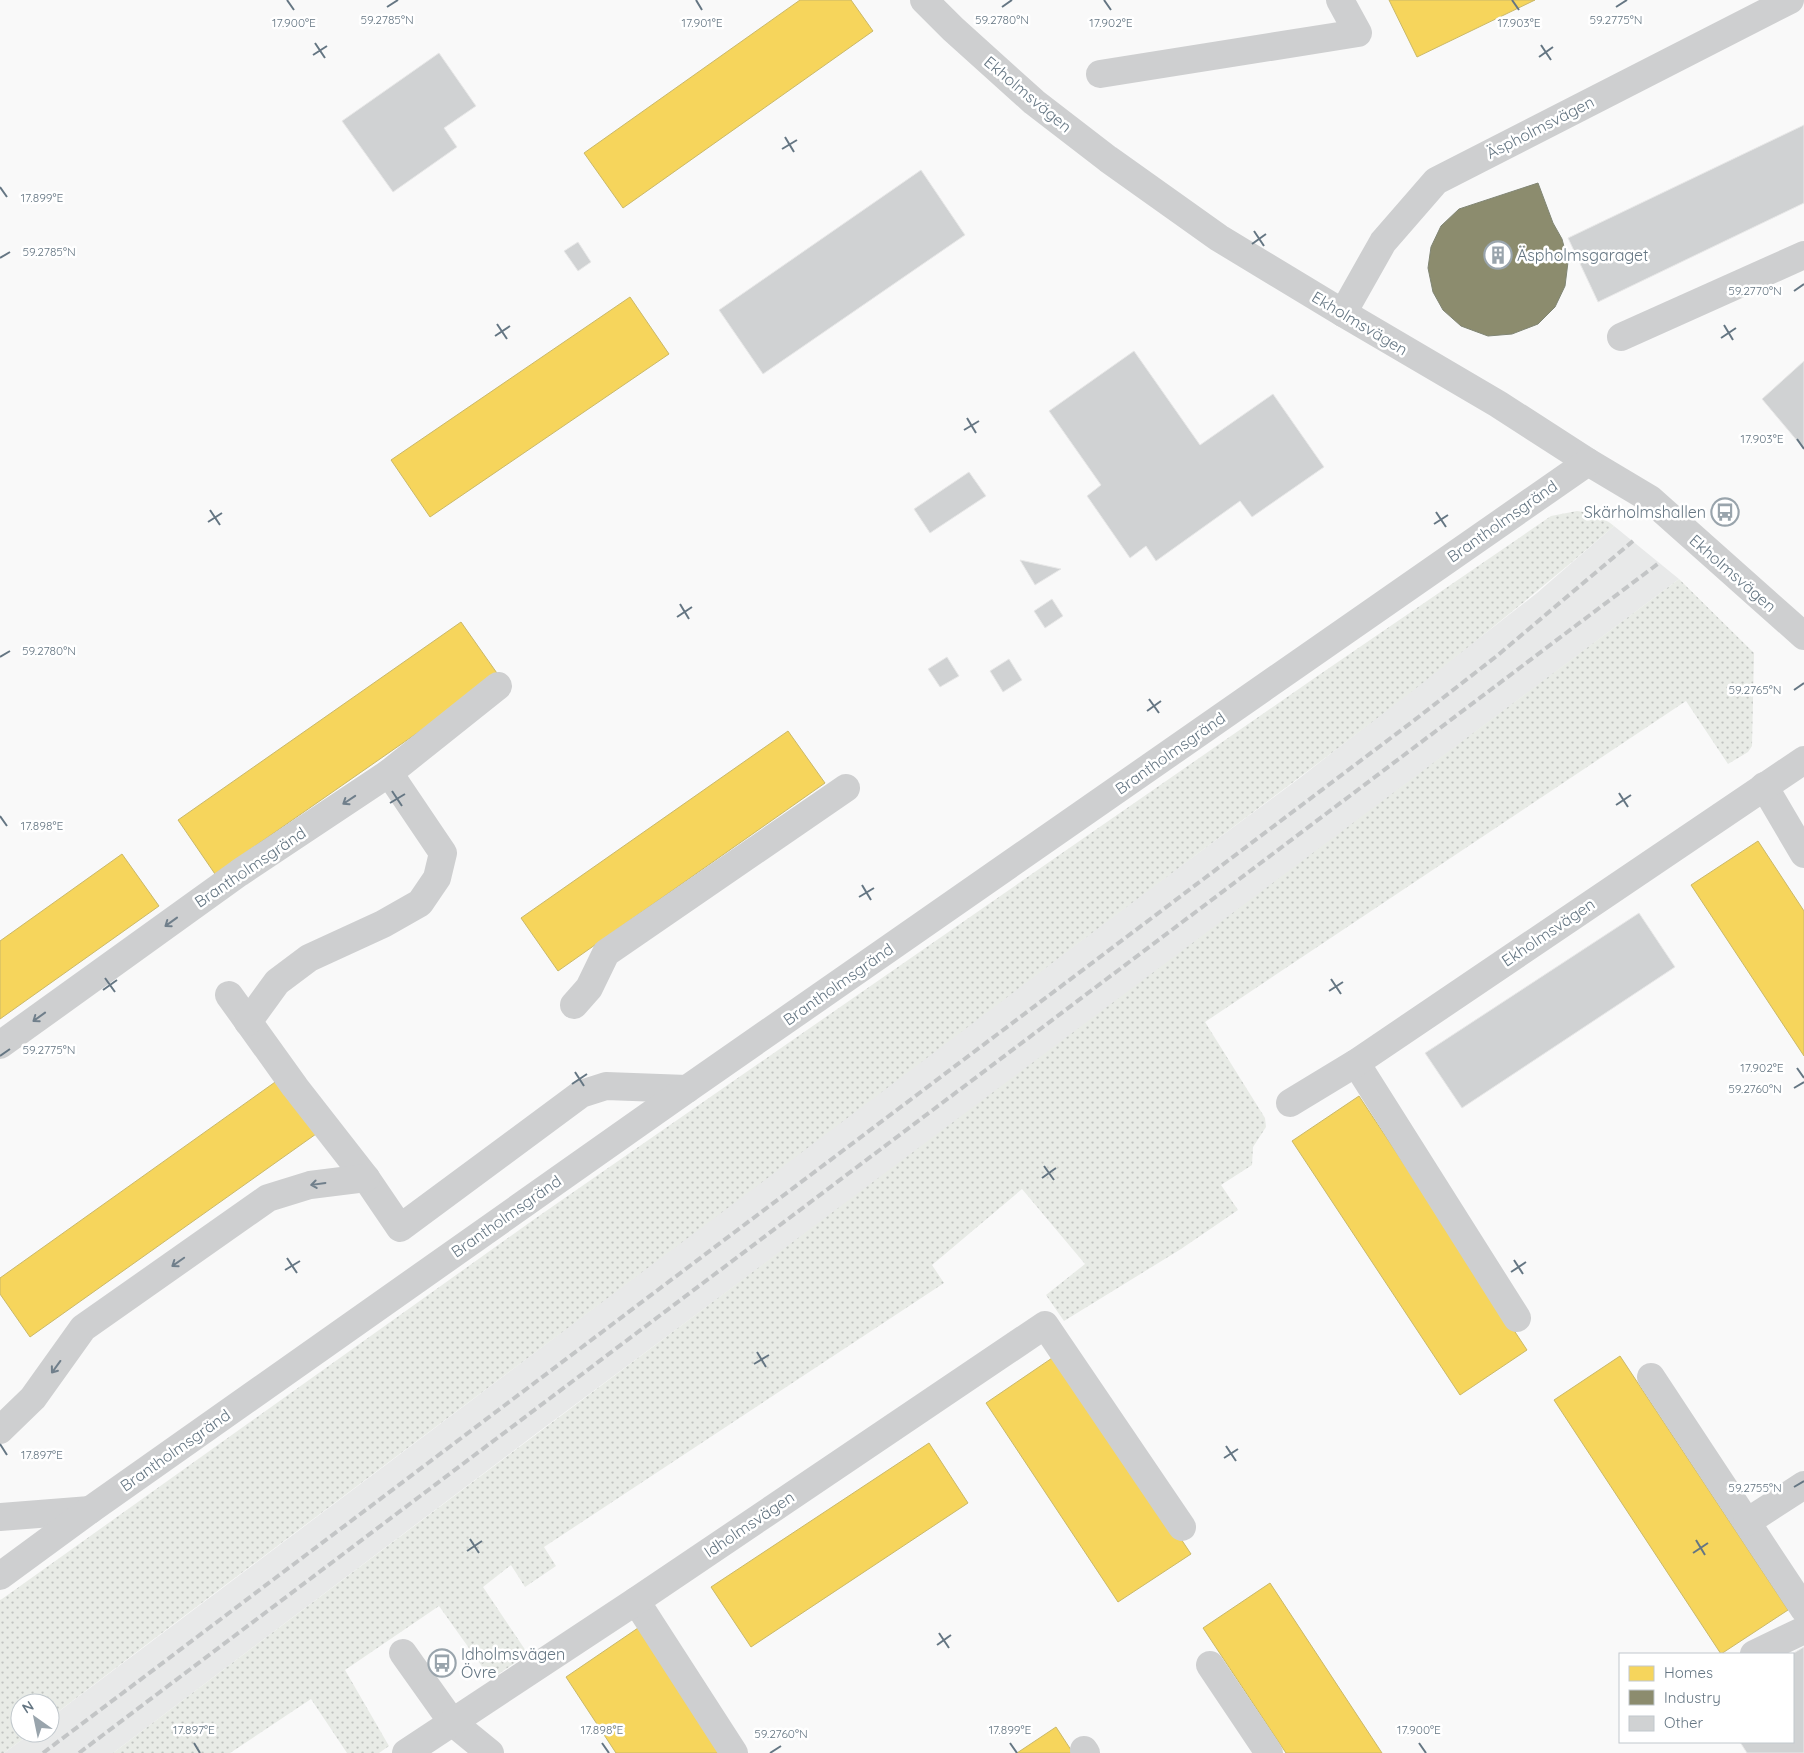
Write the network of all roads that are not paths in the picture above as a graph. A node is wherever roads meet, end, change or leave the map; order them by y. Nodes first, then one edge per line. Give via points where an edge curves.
1 (924, 0) edge
2 (1340, 0) edge
3 (1790, 0) edge
4 (1100, 74) dead end
5 (1804, 255) edge
6 (1343, 313) junction
7 (1621, 337) dead end
8 (1588, 462) junction
9 (1802, 630) edge
10 (498, 686) dead end
11 (1804, 760) edge
12 (389, 773) junction
13 (1764, 786) junction
14 (846, 788) dead end
15 (1804, 854) edge
16 (229, 995) dead end
17 (574, 1005) dead end
18 (248, 1022) junction
19 (0, 1045) edge
20 (1356, 1063) junction
21 (687, 1089) junction
22 (1290, 1103) dead end
23 (366, 1178) junction
24 (1517, 1318) dead end
25 (1651, 1377) dead end
26 (0, 1430) edge
27 (1804, 1485) edge
28 (90, 1510) junction
29 (0, 1517) edge
30 (1747, 1522) junction
31 (1182, 1527) dead end
32 (0, 1576) edge
33 (636, 1601) junction
34 (1804, 1609) edge
35 (1804, 1630) edge
36 (403, 1653) dead end
37 (1756, 1653) edge
38 (1210, 1665) dead end
39 (452, 1722) junction
40 (406, 1753) edge
41 (490, 1753) edge
42 (734, 1753) edge
43 (1268, 1753) edge

1 - 6 street, Ekholmsvägen via 1034,102 1108,159 1219,238
2 - 4 street via 1358,32
3 - 6 street, Äspholmsvägen via 1436,181 1383,242
5 - 7 street
6 - 8 street, Ekholmsvägen via 1498,404
8 - 9 street, Ekholmsvägen via 1650,499
8 - 21 street, Brantholmsgränd
10 - 12 street, Brantholmsgränd
11 - 13 street, Ekholmsvägen
12 - 18 street via 443,853 437,878 420,903 309,958 277,982
12 -> 19 street, Brantholmsgränd via 239,873
13 - 15 street
13 - 20 street, Ekholmsvägen
14 - 17 street via 606,953 589,988
16 - 18 street
18 - 23 street
20 - 22 street, Ekholmsvägen
20 - 24 street
21 - 23 street via 606,1086 581,1094 400,1228
21 - 28 street, Brantholmsgränd
23 -> 26 street via 310,1185 268,1198 83,1328 34,1398
25 - 30 street
27 - 30 street
28 - 29 street
28 - 32 street, Brantholmsgränd
30 - 34 street
31 - 33 street, Idholmsvägen via 1045,1325
33 - 39 street, Idholmsvägen
33 - 42 street
35 - 37 street
36 - 39 street
38 - 43 street
39 - 40 street, Idholmsvägen
39 - 41 street

